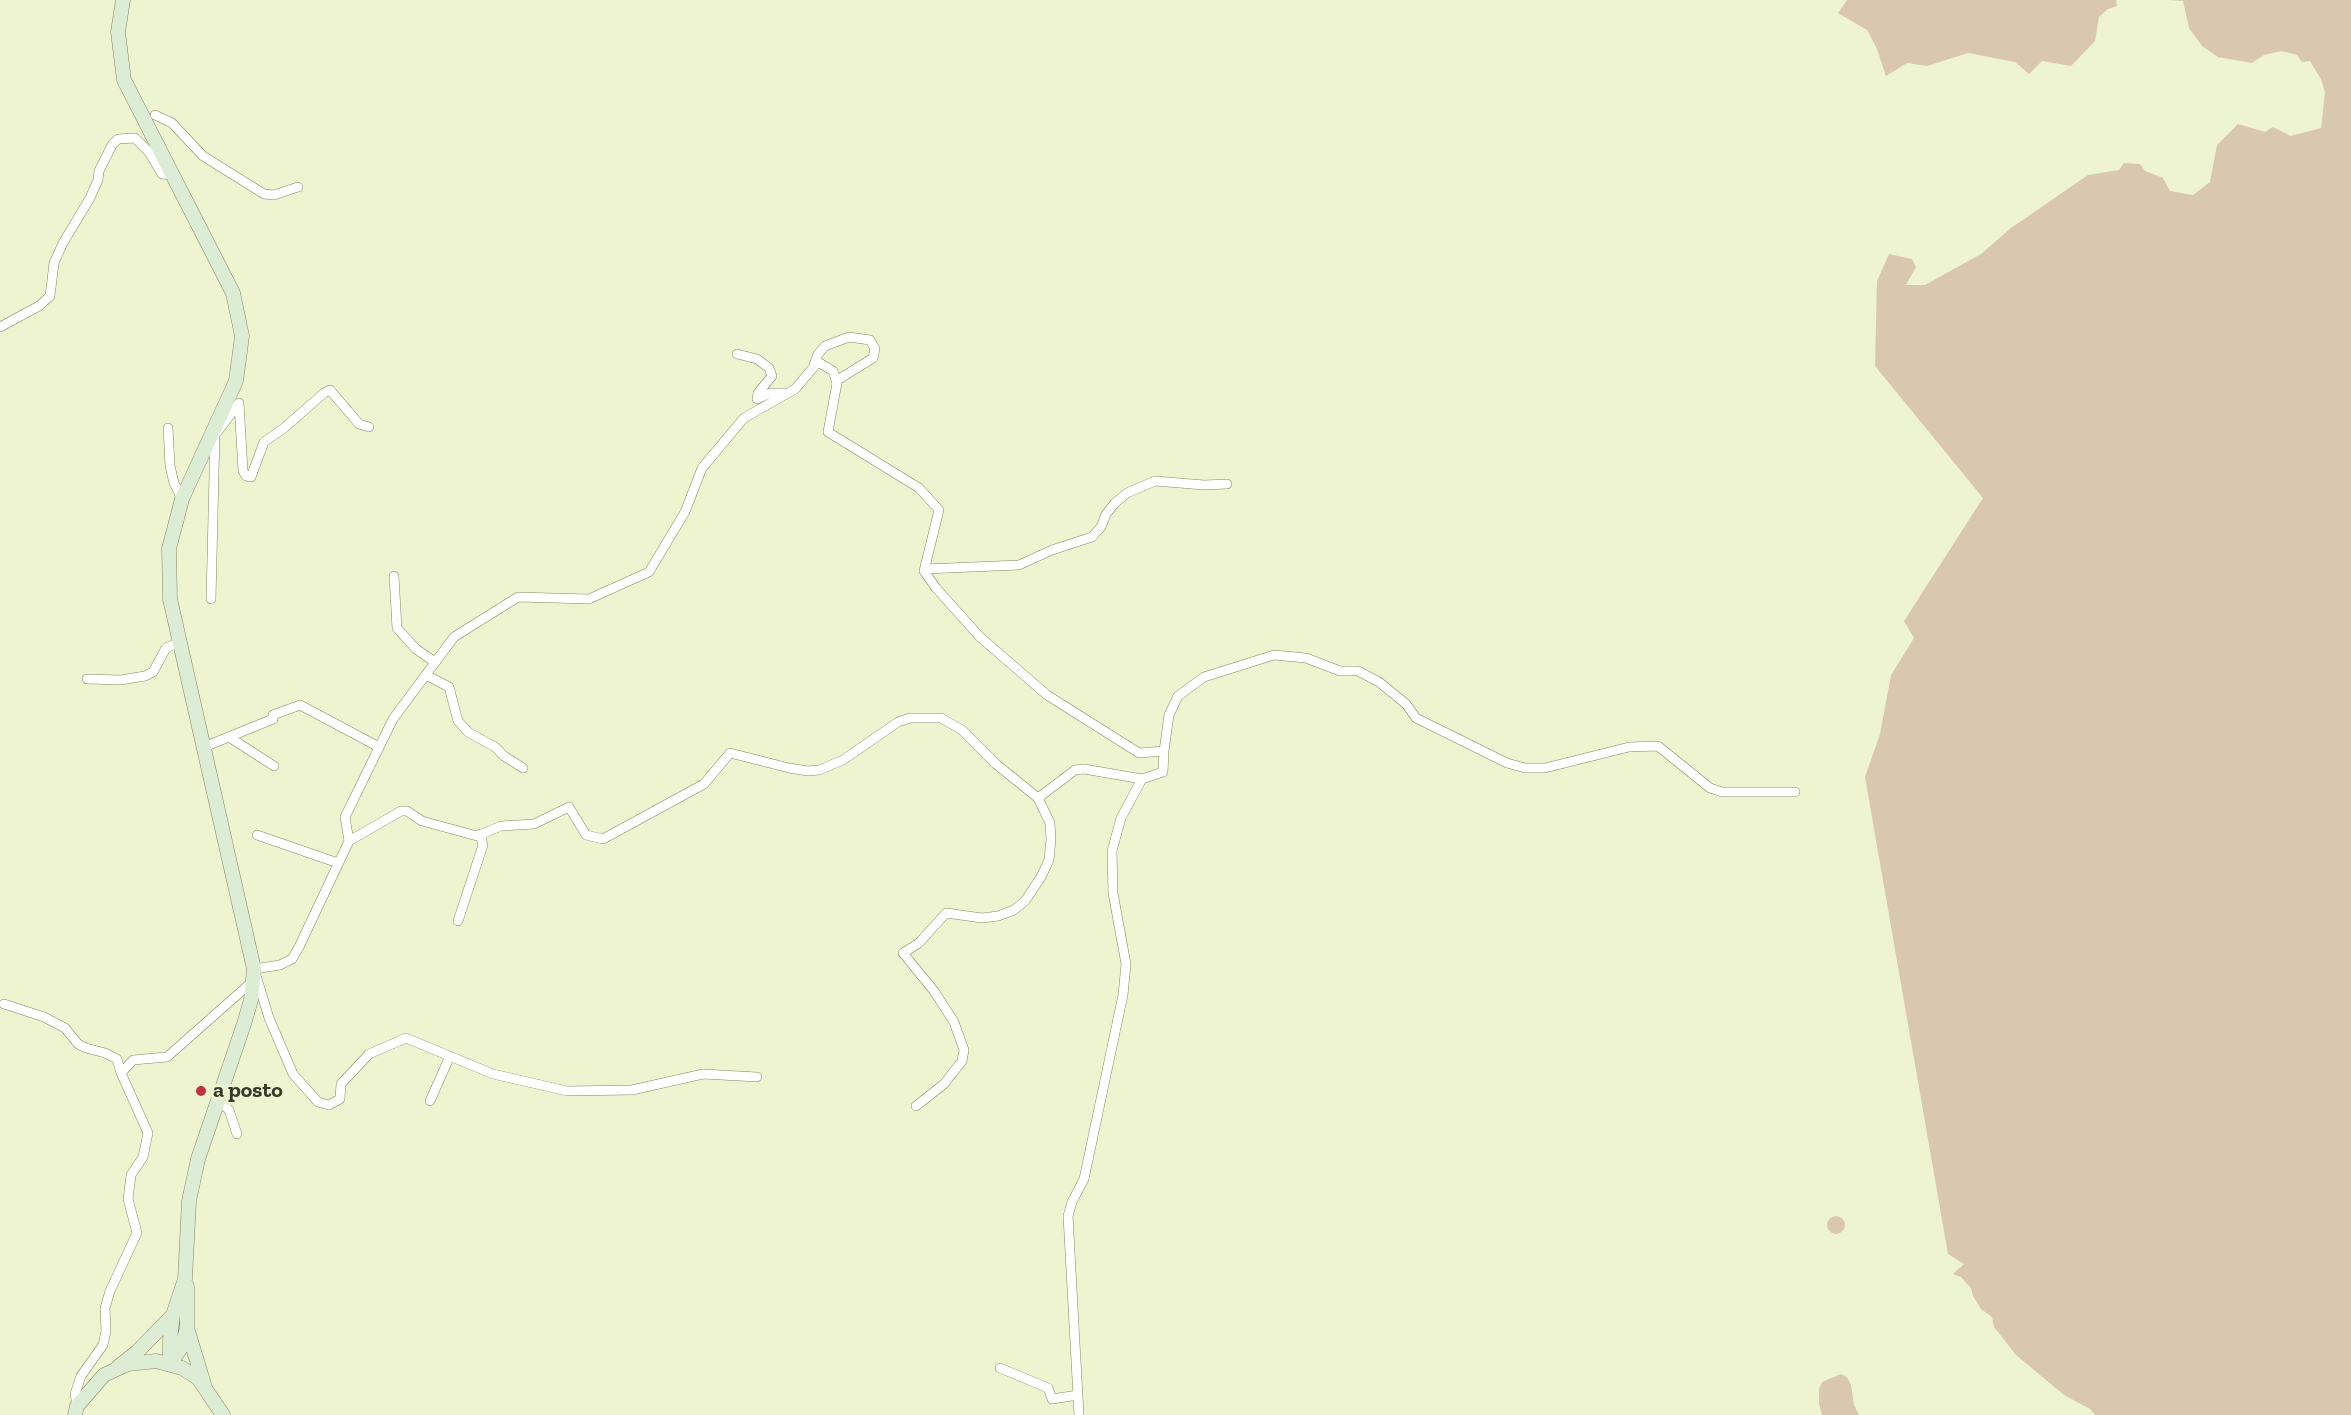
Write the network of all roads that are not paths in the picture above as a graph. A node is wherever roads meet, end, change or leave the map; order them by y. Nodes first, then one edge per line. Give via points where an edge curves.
1 (123, 0) edge
2 (155, 115) dead end
3 (172, 175) junction
4 (298, 187) dead end
5 (0, 327) edge
6 (737, 354) dead end
7 (814, 367) junction
8 (836, 381) junction
9 (788, 393) junction
10 (369, 427) dead end
11 (168, 428) dead end
12 (215, 431) junction
13 (1227, 484) dead end
14 (182, 499) junction
15 (925, 569) junction
16 (394, 576) dead end
17 (211, 599) dead end
18 (180, 642) junction
19 (435, 662) junction
20 (426, 675) junction
21 (87, 680) dead end
22 (229, 737) junction
23 (204, 747) junction
24 (379, 747) junction
25 (1164, 751) junction
26 (274, 766) dead end
27 (524, 768) dead end
28 (1142, 779) junction
29 (1795, 792) dead end
30 (1038, 798) junction
31 (480, 834) junction
32 (257, 836) dead end
33 (349, 841) junction
34 (339, 863) junction
35 (458, 921) dead end
36 (254, 975) junction
37 (4, 1004) dead end
38 (450, 1056) junction
39 (121, 1073) junction
40 (757, 1077) dead end
41 (218, 1100) junction
42 (430, 1101) dead end
43 (916, 1106) dead end
44 (237, 1134) dead end
45 (185, 1279) junction
46 (172, 1315) junction
47 (187, 1328) junction
48 (170, 1364) junction
49 (118, 1367) junction
50 (1000, 1368) dead end
51 (205, 1386) junction
52 (1078, 1395) junction
53 (76, 1410) edge
54 (223, 1415) edge
55 (1079, 1415) edge

1 - 3 main road via 118,32 124,80
2 - 4 street via 172,123 203,156 264,194
3 - 5 street via 162,174 135,138 118,139 63,243 54,264 50,296
3 - 12 main road via 233,293 243,336 236,381
6 - 9 street via 758,359 772,376 757,399 770,393
7 - 8 street via 818,362 833,371
7 - 8 street via 825,346 849,337 870,340 875,349 873,358
7 - 9 street
8 - 15 street via 828,432 919,488 939,510
9 - 19 street via 744,418 702,468 685,512 649,572 590,599 518,597 454,637
10 - 12 street via 359,424 330,390 264,442 251,477 243,471 239,403
11 - 14 street via 170,466
12 - 14 main road
12 - 17 street
13 - 15 street via 1155,481 1114,503 1092,537 1019,565
14 - 18 main road via 169,549 170,600
15 - 25 street via 936,588 979,636 1047,695 1139,753
16 - 19 street via 397,628
18 - 21 street via 166,648 153,672 145,676
18 - 23 main road
19 - 20 street
20 - 24 street via 393,719
20 - 27 street via 449,687 458,721 468,732
22 - 23 street
22 - 24 street via 300,705
22 - 26 street
23 - 36 main road
24 - 33 street via 345,817
25 - 28 street via 1163,772
25 - 29 street via 1169,715 1178,696 1204,676 1274,654 1306,658 1340,671 1358,671 1379,682 1406,704 1416,718 1525,768 1545,768 1629,747 1658,746 1710,788 1722,792
28 - 30 street via 1075,770
28 - 52 street via 1121,818 1112,851 1113,893 1126,964 1123,995 1084,1179 1068,1216
30 - 31 street via 962,730 941,718 910,718 843,760 819,770 789,768 730,753 704,784 603,839 586,835 569,807 534,824 501,826
30 - 43 street via 1050,823 1049,860 1025,901 998,916 946,913 919,943 903,953 954,1022 964,1050 962,1061 944,1084
31 - 33 street via 422,821 404,810
31 - 35 street via 483,844
32 - 34 street
33 - 34 street
34 - 36 street via 294,955
36 - 38 street via 294,1074 318,1102 328,1105 340,1099 341,1084 369,1054 406,1038
36 - 39 street via 167,1057 133,1060
36 - 41 main road via 244,1024
37 - 39 street via 65,1028 78,1044 117,1059
38 - 40 street via 493,1074 567,1091 632,1090 703,1074
38 - 42 street
39 - 53 street via 148,1133 143,1157 131,1175 128,1199 136,1233 110,1291 103,1345 81,1376 75,1394
41 - 44 street via 229,1110
41 - 45 main road via 198,1159 189,1202
45 - 46 main road
45 - 47 main road
46 - 48 main road
46 - 49 main road
47 - 48 main road via 182,1346
47 - 51 main road
48 - 49 main road via 156,1361
48 - 51 main road via 190,1372
49 - 53 main road via 104,1375
50 - 52 street via 1048,1388 1052,1399
51 - 54 main road
52 - 55 street

